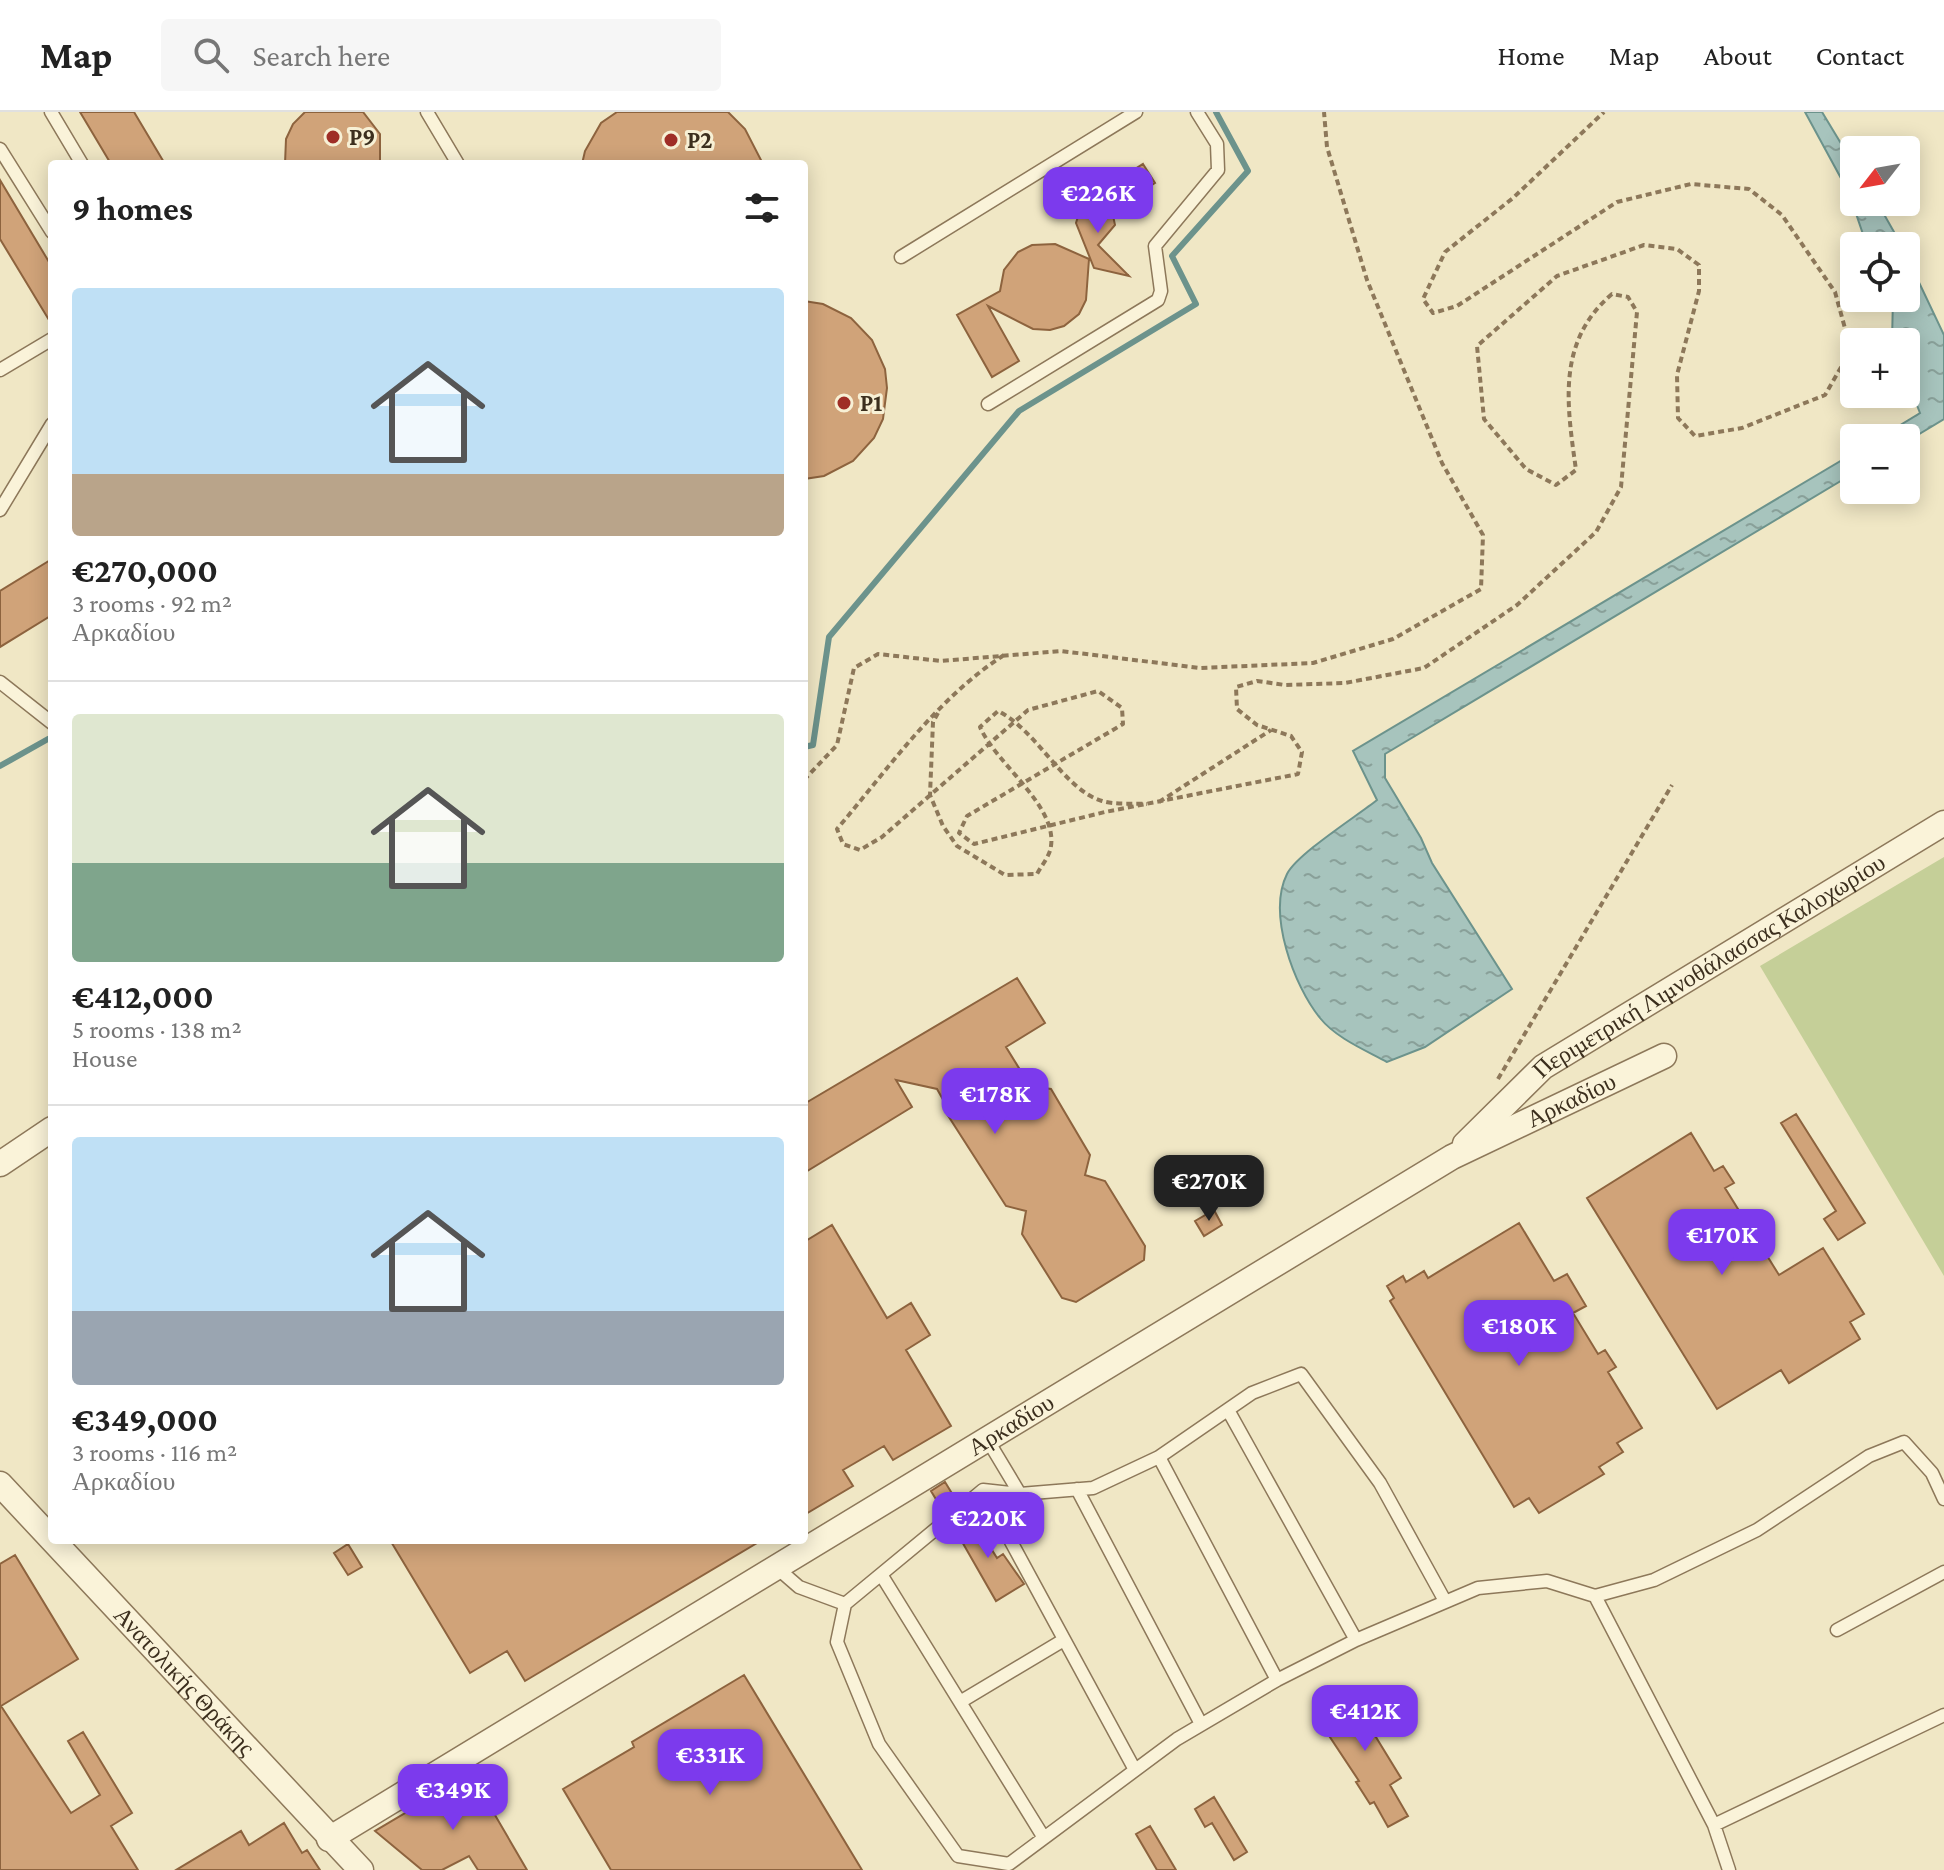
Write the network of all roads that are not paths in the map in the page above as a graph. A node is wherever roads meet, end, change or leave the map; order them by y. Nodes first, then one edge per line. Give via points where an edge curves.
1 (51, 112) edge
2 (427, 112) edge
3 (1136, 112) edge
4 (1197, 112) edge
5 (0, 149) edge
6 (80, 160) edge
7 (456, 160) edge
8 (48, 226) edge
9 (901, 257) dead end
10 (48, 341) edge
11 (0, 370) edge
12 (988, 404) dead end
13 (48, 431) edge
14 (0, 510) edge
15 (0, 682) edge
16 (48, 720) edge
17 (1944, 823) edge
18 (1664, 1056) dead end
19 (48, 1132) edge
20 (1452, 1157) junction
21 (0, 1164) edge
22 (1228, 1410) junction
23 (987, 1439) junction
24 (1159, 1457) junction
25 (2, 1488) edge
26 (1077, 1489) junction
27 (983, 1490) junction
28 (1020, 1494) junction
29 (1944, 1499) edge
30 (48, 1537) edge
31 (54, 1544) edge
32 (776, 1567) junction
33 (1944, 1572) edge
34 (882, 1576) junction
35 (1595, 1596) junction
36 (1445, 1601) junction
37 (845, 1604) junction
38 (1837, 1630) dead end
39 (1356, 1640) junction
40 (1062, 1641) junction
41 (1277, 1680) junction
42 (960, 1702) junction
43 (1944, 1715) edge
44 (1201, 1724) junction
45 (1135, 1770) junction
46 (1714, 1825) junction
47 (1044, 1838) junction
48 (329, 1839) junction
49 (361, 1870) edge
50 (1729, 1870) edge

1 - 6 lane
2 - 7 lane
3 - 9 lane
4 - 12 lane via 1217,144 1218,170 1155,246 1158,300
5 - 8 lane
10 - 11 lane
13 - 14 lane
15 - 16 lane
17 - 20 street, Περιμετρική Λιμνοθάλασσας Καλοχωρίου via 1543,1067
18 - 20 street, Αρκαδίου
19 - 21 street
20 - 23 street, Αρκαδίου
22 - 24 lane
22 - 36 lane via 1252,1393 1301,1374 1380,1483
22 - 39 lane
23 - 28 lane
23 - 32 street, Αρκαδίου
24 - 26 lane via 1093,1488
24 - 41 lane
25 - 30 street, Ανατολικής Θράκης
26 - 28 lane
26 - 44 lane
27 - 28 lane
27 - 34 lane
27 - 40 lane
29 - 35 lane via 1932,1473 1904,1442 1869,1456 1744,1536 1654,1580
31 - 48 street, Ανατολικής Θράκης
32 - 37 lane via 799,1587
32 - 48 street, Αρκαδίου
33 - 38 lane
34 - 37 lane
34 - 42 lane
35 - 36 lane via 1547,1581 1478,1588
35 - 46 lane
36 - 39 lane
37 - 47 lane via 837,1642 879,1744 958,1856 1009,1864
39 - 41 lane
40 - 42 lane
40 - 45 lane
41 - 44 lane
42 - 47 lane
43 - 46 lane
44 - 45 lane
45 - 47 lane
46 - 50 lane
48 - 49 street, Ανατολικής Θράκης

